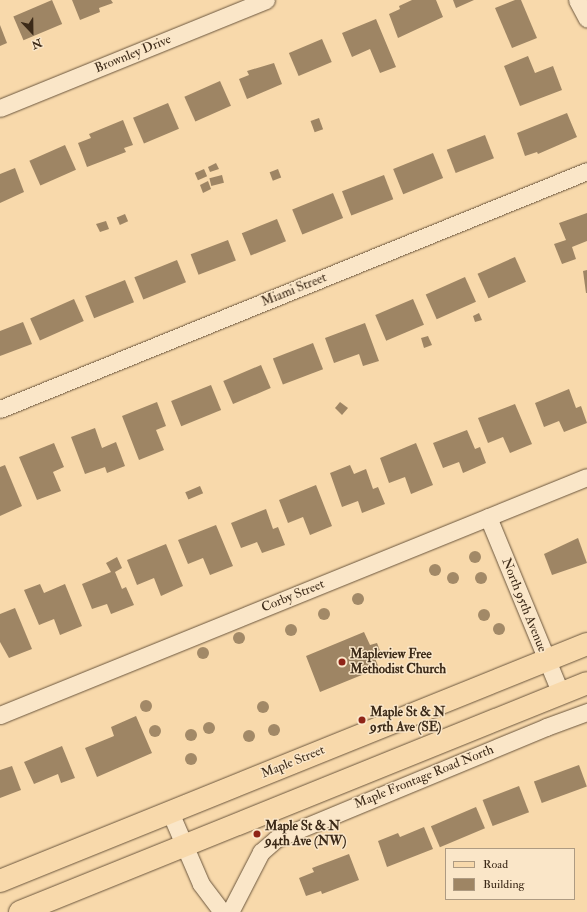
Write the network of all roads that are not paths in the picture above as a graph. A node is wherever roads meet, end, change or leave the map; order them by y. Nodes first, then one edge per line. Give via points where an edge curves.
1 (266, 0) edge
2 (577, 0) edge
3 (587, 19) edge
4 (0, 108) edge
5 (587, 172) edge
6 (0, 409) edge
7 (587, 477) edge
8 (488, 517) junction
9 (587, 644) edge
10 (547, 660) junction
11 (587, 683) edge
12 (561, 694) junction
13 (587, 712) edge
14 (0, 715) edge
15 (170, 812) junction
16 (184, 846) junction
17 (0, 881) edge
18 (20, 912) edge
19 (222, 912) edge
20 (230, 912) edge

1 - 4 street, Brownley Drive
2 - 3 street
5 - 6 street, Miami Street
7 - 8 street, Corby Street
8 - 10 street, North 95th Avenue
8 - 14 street, Corby Street
9 - 10 main road, Maple Street
10 - 12 street, North 95th Avenue
10 - 15 main road, Maple Street
11 - 12 main road
12 - 16 main road
13 - 20 street, Maple Frontage Road North via 276,839 258,857
15 - 16 street
15 - 17 main road, Maple Street
16 - 18 main road
16 - 19 street via 201,884

